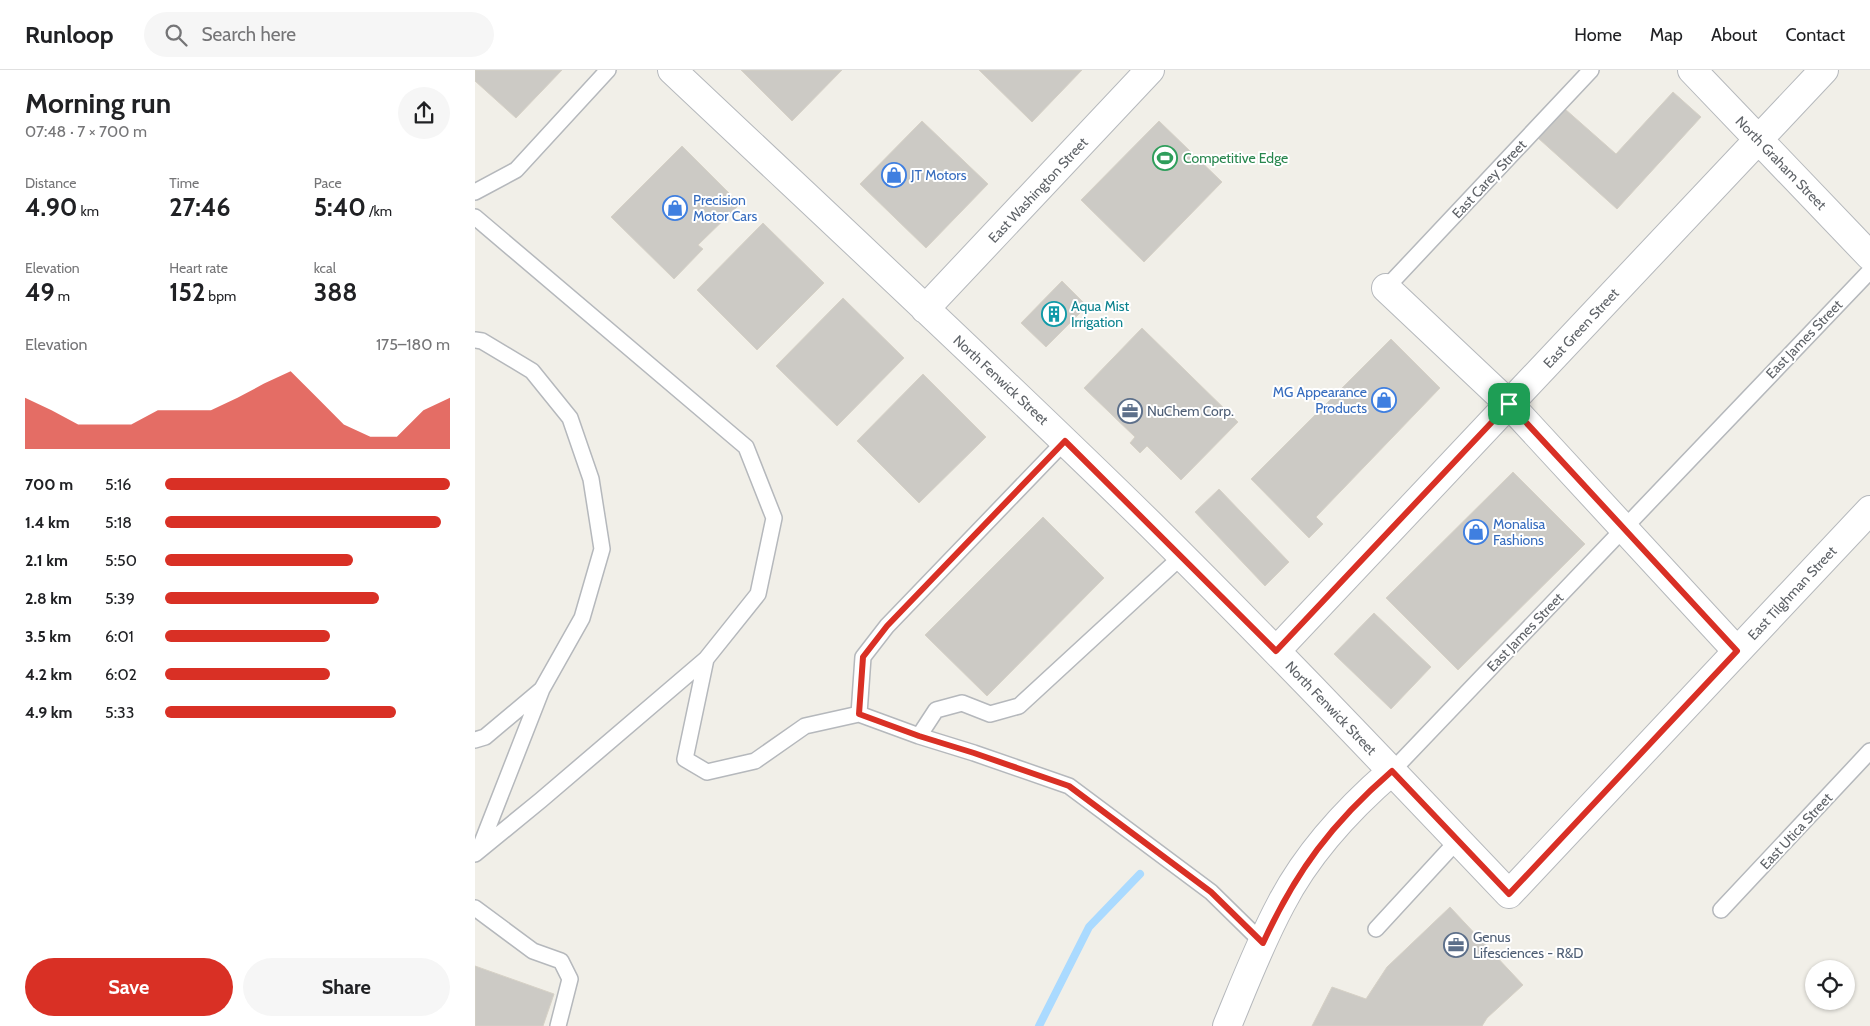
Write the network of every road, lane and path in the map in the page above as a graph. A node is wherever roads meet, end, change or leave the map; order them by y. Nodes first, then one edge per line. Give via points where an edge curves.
1 (609, 70) edge
2 (672, 70) edge
3 (1150, 70) edge
4 (1591, 70) edge
5 (1692, 70) edge
6 (1824, 70) edge
7 (1759, 139) junction
8 (475, 192) edge
9 (475, 217) edge
10 (1870, 256) edge
11 (1870, 271) edge
12 (1386, 288) joint
13 (925, 309) junction
14 (475, 340) edge
15 (1509, 404) junction
16 (1065, 441) junction
17 (1870, 510) edge
18 (1624, 528) junction
19 (1182, 556) junction
20 (1276, 651) junction
21 (1737, 651) junction
22 (706, 659) junction
23 (542, 689) junction
24 (859, 714) junction
25 (919, 736) junction
26 (475, 740) edge
27 (1870, 751) edge
28 (1392, 771) junction
29 (1458, 840) junction
30 (476, 856) edge
31 (1509, 894) joint
32 (475, 908) edge
33 (1721, 910) dead end
34 (1376, 929) dead end
35 (1263, 943) junction
36 (558, 1026) edge
37 (1227, 1026) edge

1 - 8 lane via 516,170
2 - 13 street, North Fenwick Street
3 - 13 street, East Washington Street
4 - 12 lane, East Carey Street
5 - 7 street, North Graham Street
6 - 7 street, East Green Street
7 - 10 street, North Graham Street
7 - 15 street, East Green Street
9 - 22 lane via 746,447 775,518 758,594
11 - 18 lane, East James Street
12 - 15 street
13 - 16 street, North Fenwick Street
14 - 23 lane via 532,371 570,418 591,480 602,549 582,618
15 - 18 street
15 - 20 street, East Green Street
16 - 19 street, North Fenwick Street
16 - 24 lane via 887,626 863,657
17 - 21 street, East Tilghman Street
18 - 21 street
18 - 28 lane, East James Street
19 - 20 street, North Fenwick Street
19 - 25 lane via 1019,706 990,714 962,703 936,710
20 - 28 street, North Fenwick Street
21 - 31 street, East Tilghman Street
22 - 24 lane via 685,759 707,772 755,761 805,726
22 - 30 lane
23 - 26 lane via 485,737
23 - 30 lane
24 - 25 lane
25 - 35 lane via 1069,786 1211,892
27 - 33 lane, East Utica Street
28 - 29 street, North Fenwick Street
28 - 35 street, East James Street via 1359,800 1304,866 1281,903
29 - 31 street, North Fenwick Street
29 - 34 lane
32 - 36 lane via 533,950 561,961 571,979
35 - 37 street, East James Street

